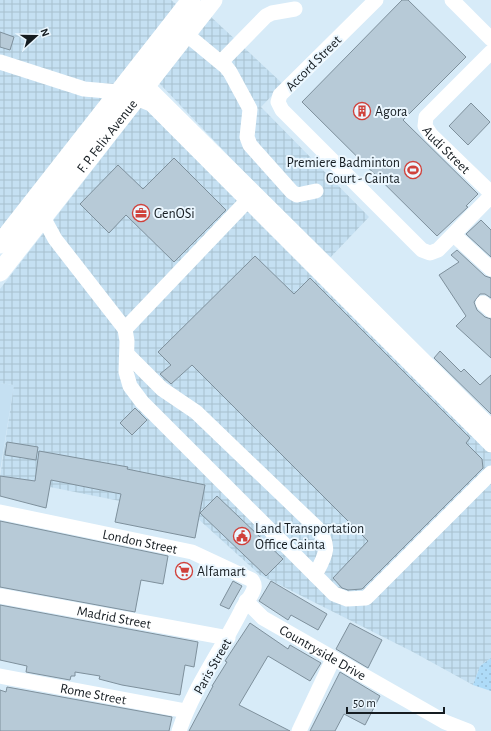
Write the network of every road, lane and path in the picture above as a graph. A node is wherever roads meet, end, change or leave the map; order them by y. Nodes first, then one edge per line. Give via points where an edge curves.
1 (213, 0) edge
2 (376, 0) edge
3 (452, 0) edge
4 (191, 4) edge
5 (295, 9) dead end
6 (186, 34) junction
7 (491, 39) edge
8 (491, 52) edge
9 (0, 62) edge
10 (221, 62) junction
11 (134, 92) junction
12 (316, 191) dead end
13 (491, 195) edge
14 (247, 201) junction
15 (37, 212) junction
16 (454, 235) junction
17 (0, 244) edge
18 (491, 269) edge
19 (0, 272) edge
20 (125, 329) junction
21 (127, 354) junction
22 (491, 427) edge
23 (491, 445) edge
24 (491, 473) edge
25 (0, 512) edge
26 (315, 575) junction
27 (0, 596) edge
28 (246, 601) junction
29 (228, 638) junction
30 (333, 659) junction
31 (0, 676) edge
32 (186, 712) junction
33 (179, 731) edge
34 (299, 731) edge
35 (468, 731) edge

1 - 4 main road, F. P. Felix Avenue
2 - 16 street, Accord Street via 280,95 278,102 282,110 422,250 430,253 438,250
3 - 7 street
4 - 6 main road, F. P. Felix Avenue
4 - 11 main road, F. P. Felix Avenue
5 - 10 street via 266,16
6 - 10 street
6 - 11 main road, F. P. Felix Avenue
8 - 13 street, Audi Street via 426,117 425,126 431,136
9 - 11 street via 84,89
10 - 12 street via 249,106 246,137 250,145 292,192 298,195
11 - 14 street via 151,104
11 - 15 main road, F. P. Felix Avenue
11 - 22 street
13 - 16 street, Accord Street
14 - 20 street
14 - 23 street
15 - 17 main road, F. P. Felix Avenue
15 - 19 main road, F. P. Felix Avenue
15 - 20 street
16 - 18 street
20 - 21 street via 128,341
21 - 26 street via 126,372 130,386 142,402
21 - 26 street via 162,389 196,412 317,528 327,548
24 - 26 street via 366,598 347,599 334,594
25 - 28 street, London Street via 192,552 252,580 255,584 254,589
27 - 29 street, Madrid Street
28 - 29 street, Paris Street
28 - 30 street, Countryside Drive via 258,615
29 - 32 street, Paris Street
30 - 34 street
30 - 35 street, Countryside Drive via 445,722
31 - 32 street, Rome Street
32 - 33 street, Paris Street

